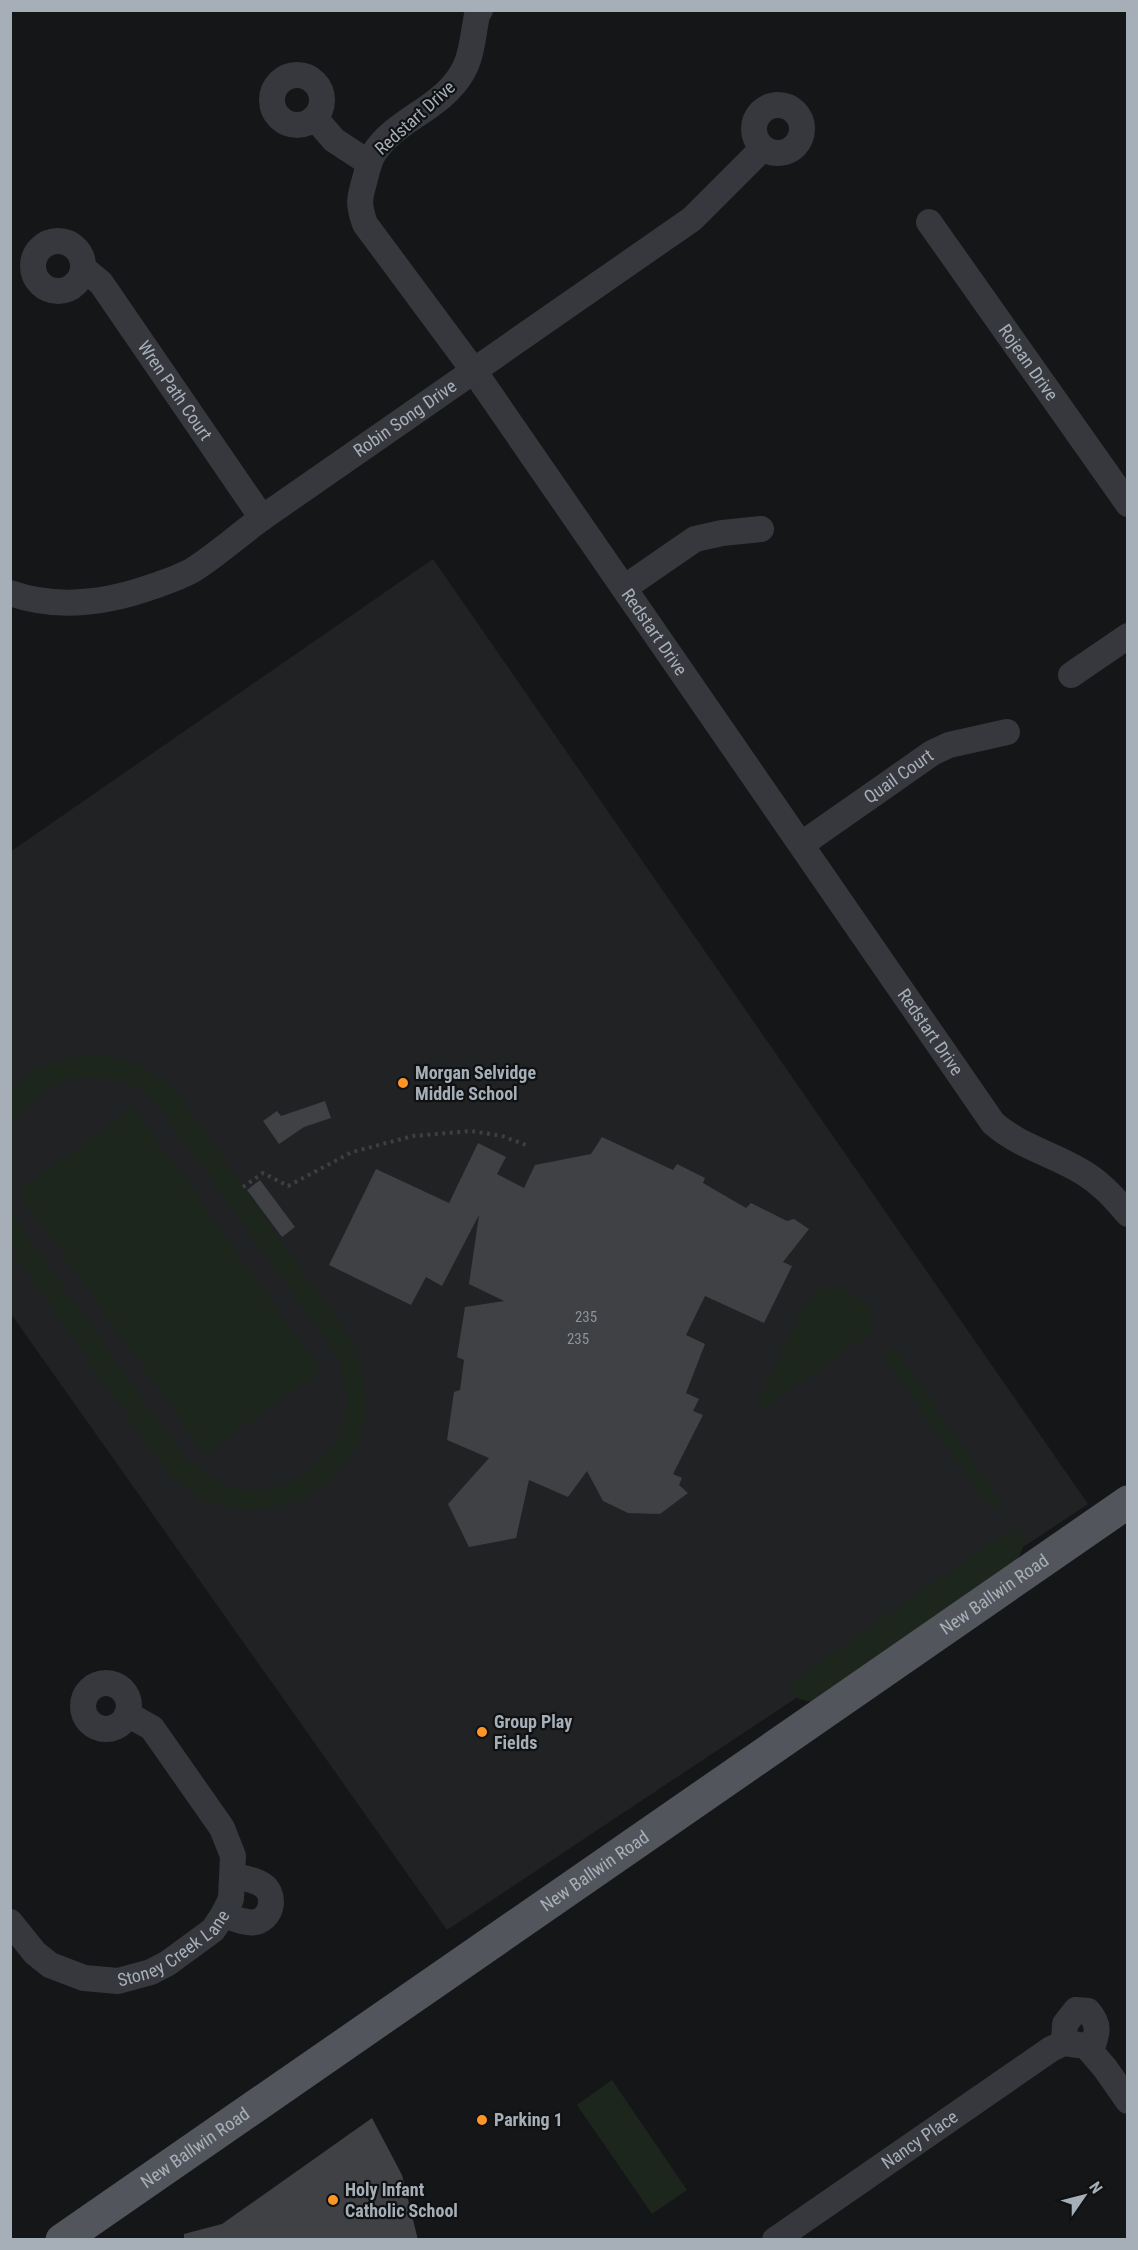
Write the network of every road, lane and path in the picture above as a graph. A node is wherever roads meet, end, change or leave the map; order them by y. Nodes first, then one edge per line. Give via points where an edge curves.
1 (480, 10) edge
2 (315, 118) dead end
3 (763, 148) dead end
4 (369, 163) junction
5 (929, 222) dead end
6 (83, 268) dead end
7 (474, 371) junction
8 (1128, 504) edge
9 (262, 518) junction
10 (761, 529) dead end
11 (624, 588) junction
12 (10, 593) edge
13 (1128, 636) edge
14 (1071, 675) dead end
15 (1007, 732) dead end
16 (802, 844) junction
17 (526, 1145) dead end
18 (243, 1187) dead end
19 (1128, 1214) edge
20 (1128, 1502) edge
21 (127, 1714) dead end
22 (233, 1876) junction
23 (223, 1915) junction
24 (10, 1922) edge
25 (1064, 2043) junction
26 (1091, 2051) junction
27 (1128, 2101) edge
28 (62, 2240) edge
29 (775, 2240) edge

1 - 4 street, Redstart Drive via 463,72 442,98 393,133
2 - 4 street via 334,140
3 - 7 street, Robin Song Drive via 692,219
4 - 7 street, Redstart Drive via 359,205 365,224
5 - 8 street, Rojean Drive
6 - 9 street, Wren Path Court via 101,283
7 - 9 street, Robin Song Drive
7 - 11 street, Redstart Drive
9 - 12 street, Robin Song Drive via 195,569 136,593 80,604
10 - 11 street via 695,539
11 - 16 street, Redstart Drive
13 - 14 street
15 - 16 street, Quail Court via 932,753
16 - 19 street, Redstart Drive via 993,1124 1006,1135 1082,1172 1108,1190
17 - 18 path via 471,1131 413,1136 352,1152 288,1186 263,1173
20 - 28 main road, New Ballwin Road
21 - 22 street, Stoney Creek Lane via 152,1728 222,1828 233,1856
22 - 23 street, Stoney Creek Lane via 231,1899
22 - 23 street via 263,1884 271,1895 270,1909 256,1922
23 - 24 street, Stoney Creek Lane via 213,1930 168,1963 118,1981 84,1978 50,1965
25 - 26 street via 1086,2046
25 - 26 street via 1065,2025 1076,2010 1088,2011 1096,2021 1097,2034
25 - 29 street, Nancy Place
26 - 27 street

